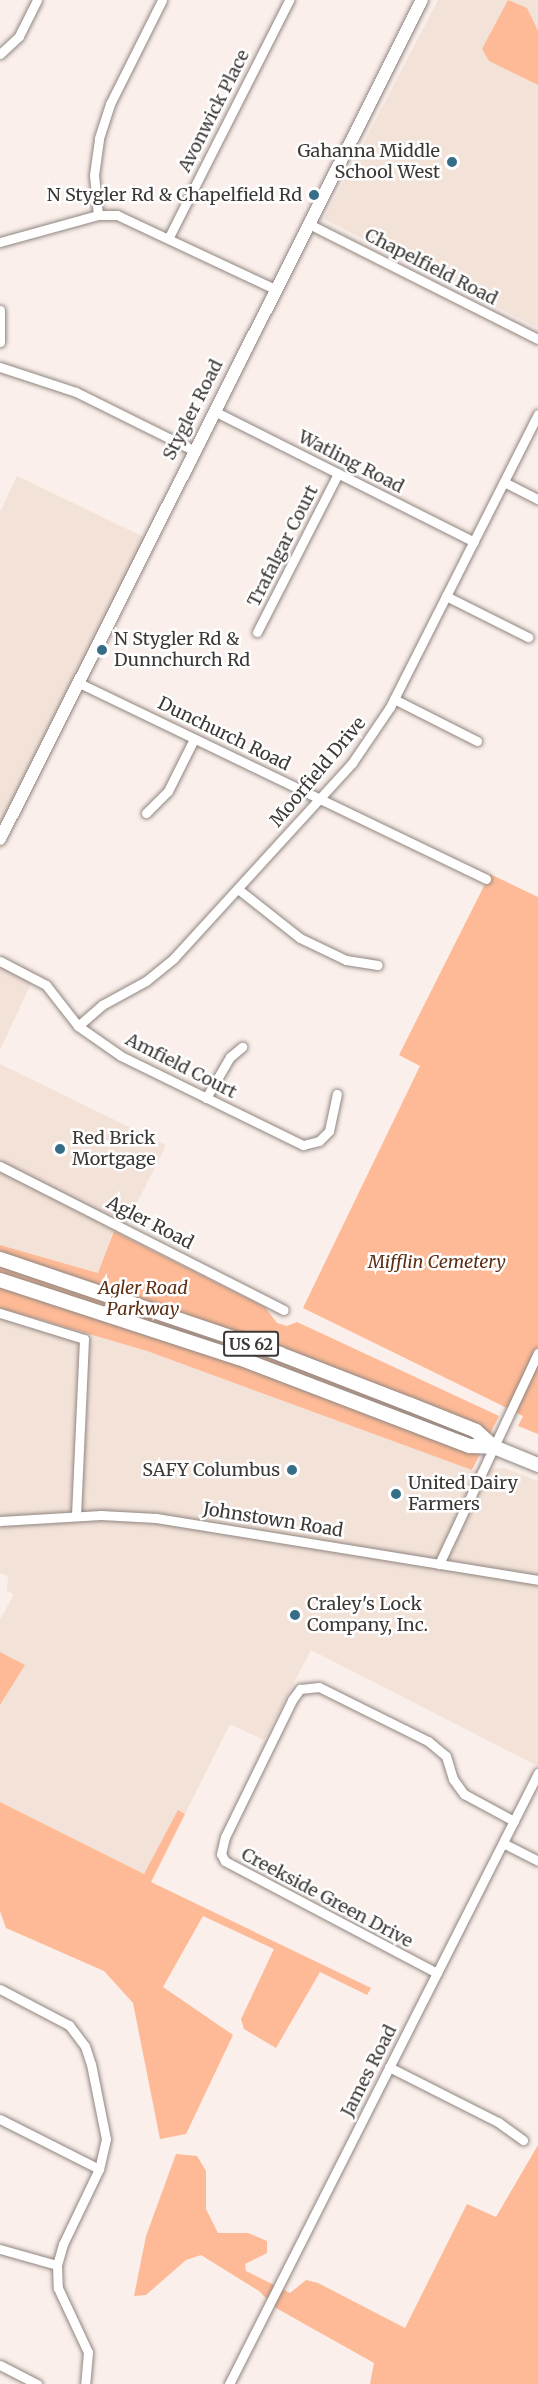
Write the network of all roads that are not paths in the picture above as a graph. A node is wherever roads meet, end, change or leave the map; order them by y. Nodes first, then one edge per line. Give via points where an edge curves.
1 (37, 0) edge
2 (162, 0) edge
3 (289, 0) edge
4 (422, 0) edge
5 (0, 54) edge
6 (98, 215) junction
7 (309, 224) junction
8 (170, 237) junction
9 (0, 242) edge
10 (275, 289) junction
11 (0, 310) edge
12 (538, 339) edge
13 (0, 342) edge
14 (0, 367) edge
15 (214, 411) junction
16 (538, 414) edge
17 (193, 450) junction
18 (338, 474) junction
19 (504, 482) junction
20 (538, 499) edge
21 (474, 542) junction
22 (446, 596) junction
23 (257, 632) dead end
24 (528, 637) dead end
25 (77, 682) junction
26 (394, 699) junction
27 (194, 738) junction
28 (477, 741) dead end
29 (320, 799) junction
30 (146, 813) dead end
31 (0, 839) edge
32 (486, 879) dead end
33 (238, 889) junction
34 (0, 961) edge
35 (378, 964) dead end
36 (78, 1026) junction
37 (242, 1047) dead end
38 (337, 1094) dead end
39 (206, 1098) junction
40 (0, 1166) edge
41 (0, 1259) edge
42 (0, 1280) edge
43 (285, 1310) dead end
44 (0, 1313) edge
45 (538, 1353) edge
46 (494, 1447) junction
47 (538, 1465) edge
48 (76, 1516) junction
49 (0, 1521) edge
50 (440, 1564) junction
51 (538, 1580) edge
52 (538, 1773) edge
53 (514, 1821) junction
54 (503, 1843) junction
55 (538, 1861) edge
56 (437, 1973) junction
57 (0, 1989) edge
58 (389, 2067) junction
59 (0, 2120) edge
60 (523, 2140) dead end
61 (99, 2169) junction
62 (0, 2249) edge
63 (57, 2265) junction
64 (0, 2365) edge
65 (37, 2384) edge
66 (85, 2384) edge
67 (229, 2384) edge

1 - 5 street via 19,36
2 - 6 street via 110,104 99,138 94,175
3 - 8 street, Avonwick Place
4 - 7 main road, Stygler Road
6 - 8 street via 117,216
6 - 9 street
7 - 10 main road, Stygler Road
7 - 12 street, Chapelfield Road
8 - 10 street
10 - 15 main road, Stygler Road
11 - 13 street
14 - 17 street via 76,392
15 - 17 main road, Stygler Road
15 - 18 street, Watling Road
16 - 19 street, Moorfield Drive
17 - 25 main road, Stygler Road
18 - 21 street, Watling Road
18 - 23 street, Trafalgar Court
19 - 20 street
19 - 21 street, Moorfield Drive
21 - 22 street, Moorfield Drive
22 - 24 street
22 - 26 street, Moorfield Drive
25 - 27 street, Dunchurch Road
25 - 31 main road, Stygler Road
26 - 28 street
26 - 29 street, Moorfield Drive via 352,763
27 - 29 street, Dunchurch Road
27 - 30 street via 164,797
29 - 32 street, Dunchurch Road
29 - 33 street, Moorfield Drive
33 - 35 street via 300,938 346,960
33 - 36 street, Moorfield Drive via 174,958 146,981 102,1005
34 - 36 street, Amfield Court via 46,986
36 - 39 street, Amfield Court via 121,1056
37 - 39 street via 230,1057
38 - 39 street, Amfield Court via 329,1131 319,1141 303,1145
40 - 43 street, Agler Road
41 - 46 highway, US 62 via 290,1358 476,1431
42 - 46 highway, US 62 via 239,1358 470,1446
44 - 48 street via 84,1340
45 - 46 street
46 - 47 highway, US 62
46 - 50 street
48 - 49 street, Johnstown Road
48 - 50 street, Johnstown Road via 166,1519
50 - 51 street, Johnstown Road
52 - 53 street, James Road
53 - 54 street, James Road
53 - 56 street, Creekside Green Drive via 464,1794 453,1779 446,1756 428,1741 319,1687 300,1689 292,1700 225,1837 221,1854 225,1861
54 - 55 street
54 - 56 street, James Road
56 - 58 street, James Road
57 - 61 street via 57,2017 85,2046 106,2139
58 - 60 street via 498,2122
58 - 67 street, James Road
59 - 61 street
61 - 63 street
62 - 63 street
63 - 66 street via 58,2288 88,2352
64 - 65 street

